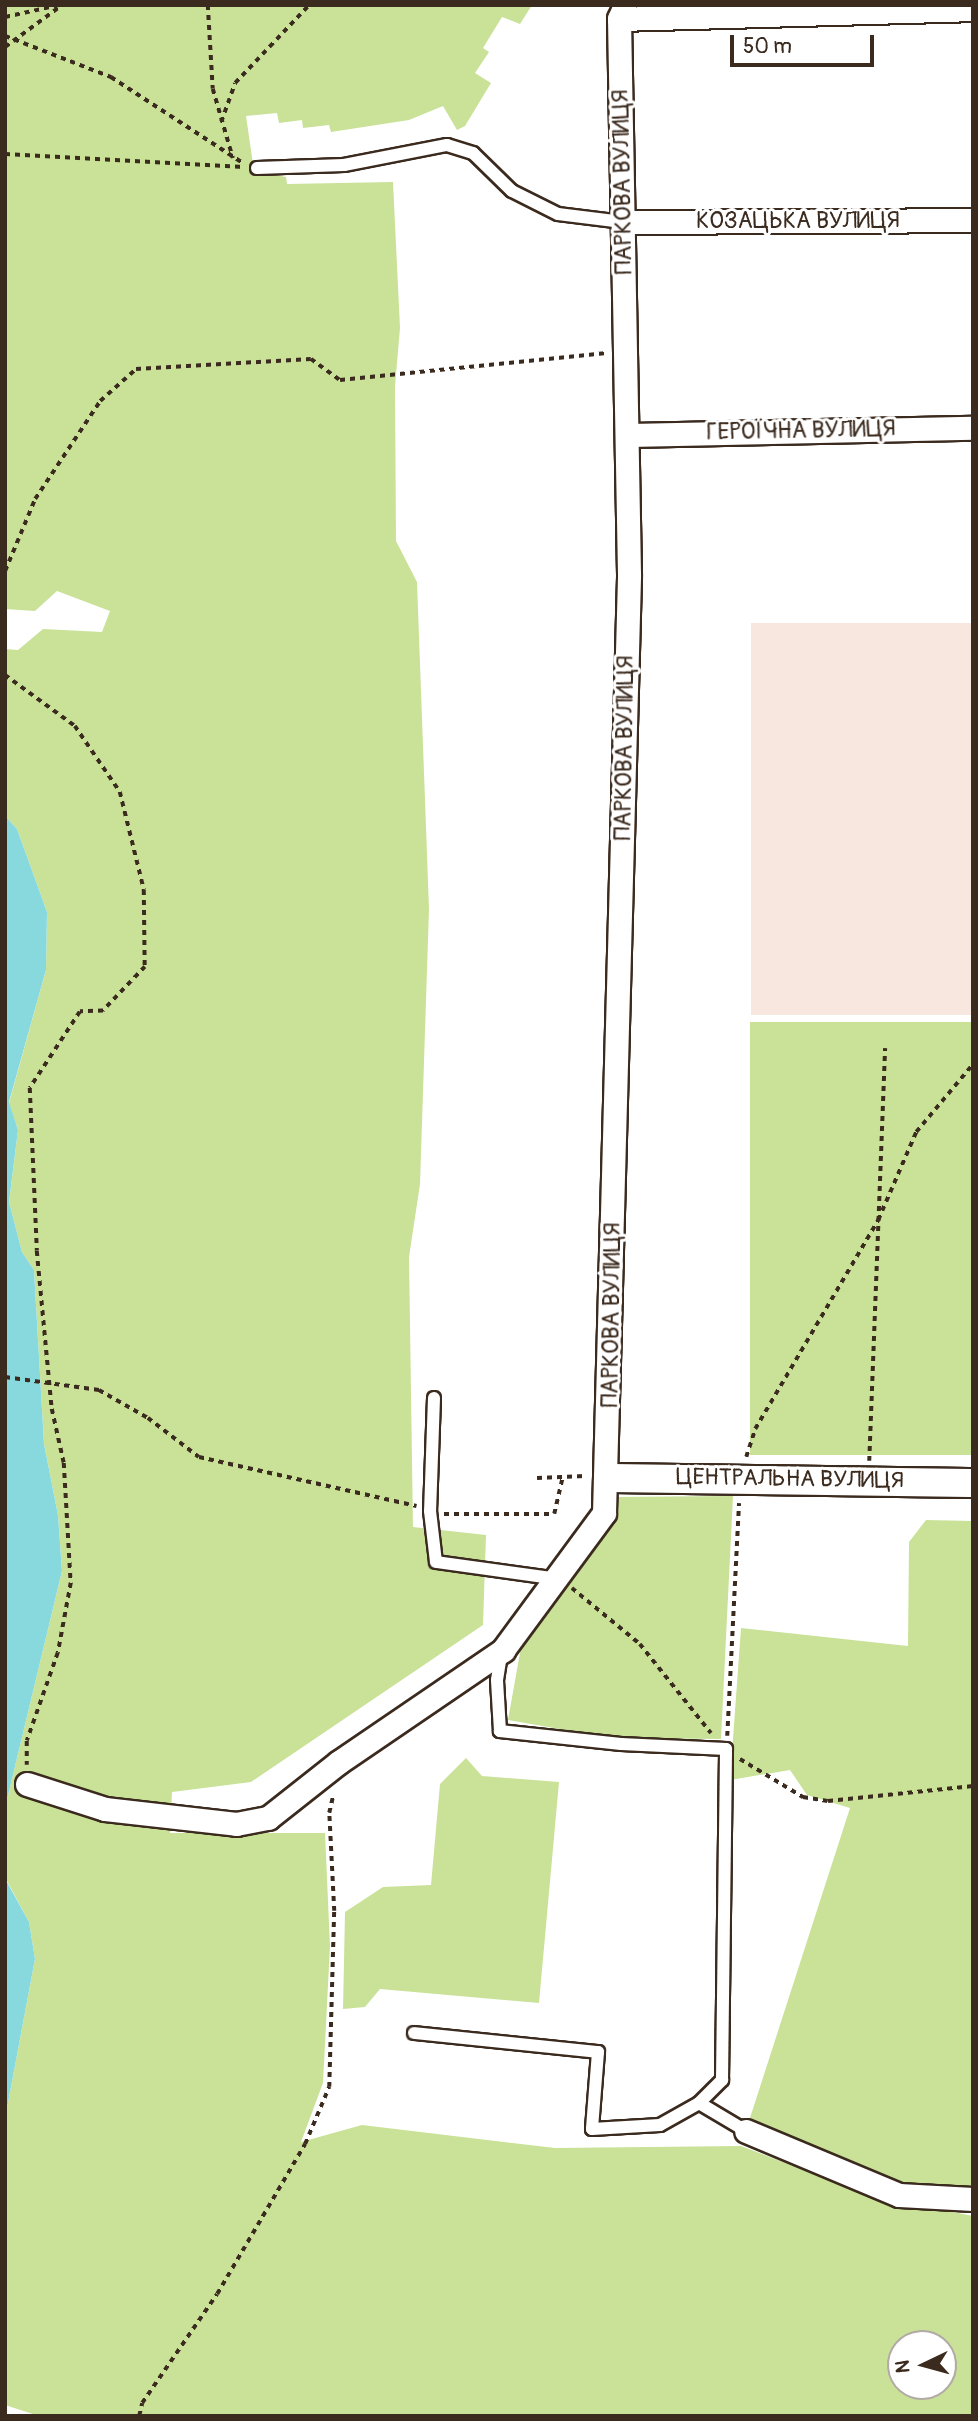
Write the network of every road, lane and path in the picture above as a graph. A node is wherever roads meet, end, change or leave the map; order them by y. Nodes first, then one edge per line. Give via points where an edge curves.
1 (61, 5) edge
2 (208, 5) edge
3 (309, 5) edge
4 (973, 9) edge
5 (622, 12) edge
6 (5, 17) edge
7 (5, 36) edge
8 (15, 39) junction
9 (5, 47) edge
10 (221, 124) junction
11 (5, 154) edge
12 (234, 160) junction
13 (257, 168) junction
14 (973, 220) edge
15 (623, 222) junction
16 (626, 351) junction
17 (973, 428) edge
18 (629, 435) junction
19 (5, 571) edge
20 (5, 675) edge
21 (885, 1048) dead end
22 (973, 1064) edge
23 (878, 1220) junction
24 (5, 1377) edge
25 (47, 1380) junction
26 (434, 1398) dead end
27 (740, 1477) junction
28 (537, 1478) dead end
29 (562, 1478) junction
30 (572, 1478) dead end
31 (608, 1478) junction
32 (868, 1480) junction
33 (973, 1483) edge
34 (430, 1511) junction
35 (558, 1579) junction
36 (503, 1650) junction
37 (726, 1749) junction
38 (339, 1762) junction
39 (27, 1784) joint
40 (973, 1786) edge
41 (414, 2033) dead end
42 (699, 2104) junction
43 (746, 2131) joint
44 (973, 2199) edge
45 (139, 2416) edge

1 - 6 path
1 - 8 path
2 - 10 path via 213,89
3 - 10 path via 235,83
4 - 5 street
5 - 15 street, ПАРКОВА ВУЛИЦЯ
7 - 8 path
8 - 9 path
8 - 12 path via 111,77
10 - 12 path
11 - 13 path
12 - 13 path
13 - 15 lane via 344,165 447,145 472,153 512,191 558,214
14 - 15 street, КОЗАЦЬКА ВУЛИЦЯ
15 - 16 street, ПАРКОВА ВУЛИЦЯ
16 - 18 street, ПАРКОВА ВУЛИЦЯ
16 - 19 path via 340,380 311,359 136,369 100,401 35,499
17 - 18 street, ГЕРОЇЧНА ВУЛИЦЯ
18 - 31 street, ПАРКОВА ВУЛИЦЯ
20 - 25 path via 75,726 120,792 144,890 145,967 103,1011 80,1012 30,1088
21 - 23 path
22 - 23 path via 916,1132
23 - 27 path via 755,1429
23 - 32 path
24 - 25 path
25 - 34 path via 99,1390 148,1418 199,1457 261,1474 408,1502
25 - 39 path via 64,1463 71,1583 58,1653 27,1741
26 - 34 lane
27 - 31 street, ЦЕНТРАЛЬНА ВУЛИЦЯ
27 - 32 street, ЦЕНТРАЛЬНА ВУЛИЦЯ
27 - 37 path
28 - 29 path
29 - 30 path
29 - 34 path via 554,1514 454,1516
31 - 35 street, ПАРКОВА ВУЛИЦЯ via 604,1513
32 - 33 street, ЦЕНТРАЛЬНА ВУЛИЦЯ
34 - 35 lane via 436,1562
35 - 36 street, ПАРКОВА ВУЛИЦЯ
35 - 37 path via 594,1603 640,1644
36 - 37 lane via 497,1680 500,1731
36 - 38 street, ПАРКОВА ВУЛИЦЯ
37 - 40 path via 771,1781 803,1797 828,1801
37 - 42 lane via 722,2080
38 - 39 street, ПАРКОВА ВУЛИЦЯ via 268,1818 236,1824 105,1809
38 - 45 path via 329,1813 334,1911 329,2087 304,2144 217,2294 142,2403
41 - 42 lane via 598,2052 592,2129 660,2125
42 - 43 lane
43 - 44 street via 899,2195

